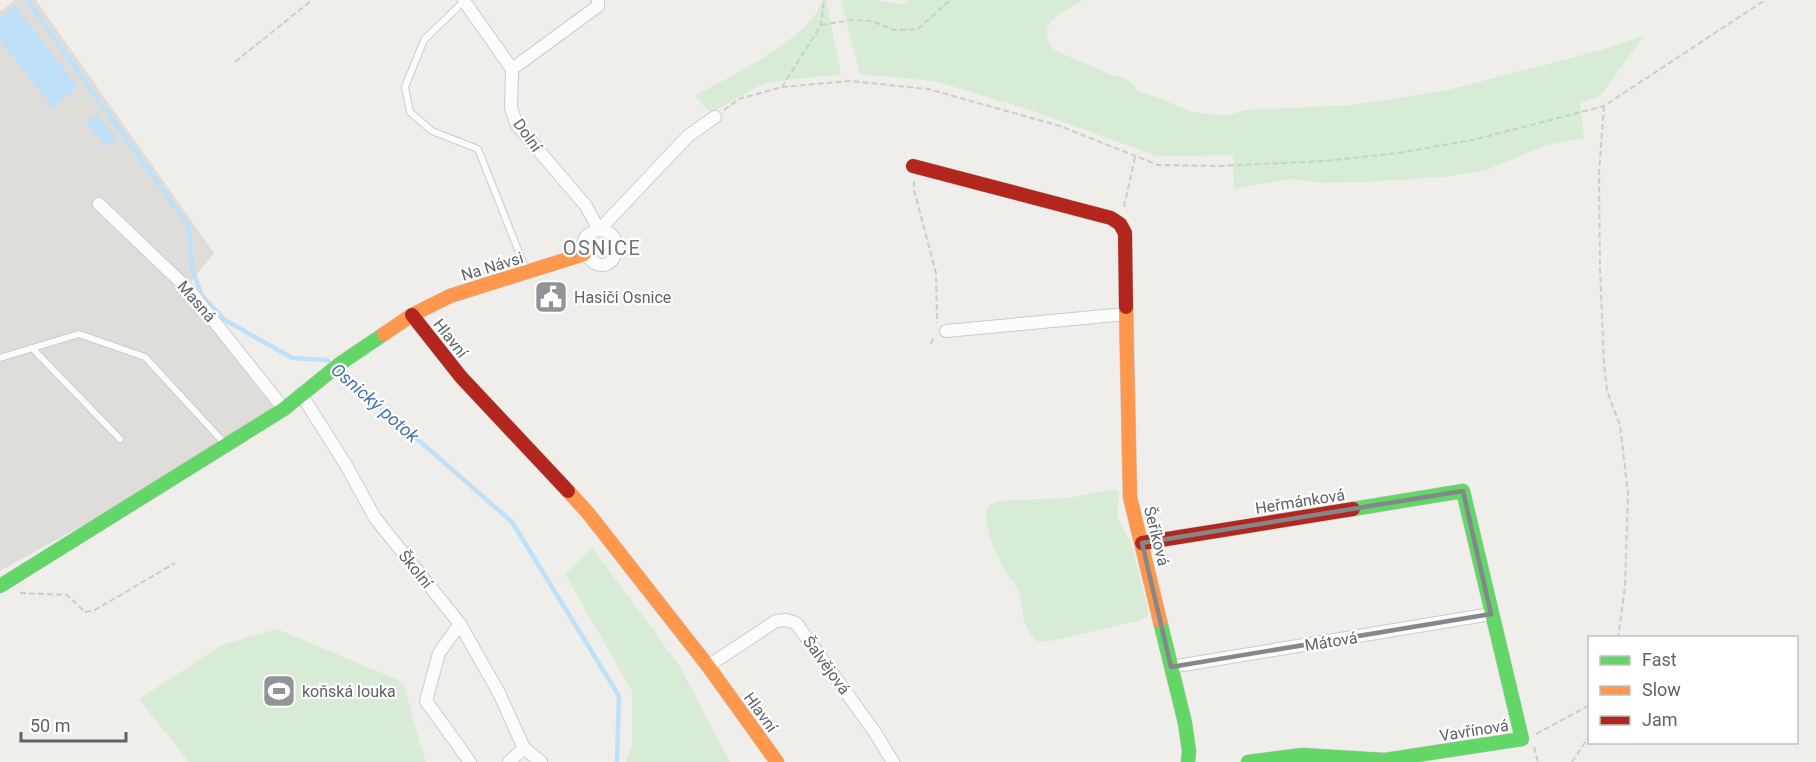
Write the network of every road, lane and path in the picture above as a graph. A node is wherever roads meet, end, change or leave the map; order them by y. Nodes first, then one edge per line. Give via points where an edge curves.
1 (312, 0) edge
2 (598, 0) edge
3 (824, 0) edge
4 (950, 0) edge
5 (1765, 0) edge
6 (464, 1) edge
7 (821, 25) junction
8 (235, 62) dead end
9 (512, 69) junction
10 (782, 87) junction
11 (1604, 106) junction
12 (715, 117) joint
13 (1135, 156) junction
14 (914, 166) joint
15 (99, 204) dead end
16 (1120, 224) junction
17 (599, 230) junction
18 (584, 254) junction
19 (528, 273) junction
20 (1126, 314) junction
21 (412, 315) junction
22 (942, 331) joint
23 (32, 348) junction
24 (0, 358) edge
25 (301, 394) junction
26 (284, 409) junction
27 (120, 439) dead end
28 (227, 445) junction
29 (1463, 491) joint
30 (1142, 543) junction
31 (175, 563) dead end
32 (6, 589) edge
33 (1491, 614) junction
34 (460, 624) junction
35 (1618, 636) edge
36 (708, 666) junction
37 (1171, 667) junction
38 (1588, 706) edge
39 (1588, 738) edge
40 (1522, 739) junction
41 (524, 748) junction
42 (470, 762) edge
43 (509, 762) edge
44 (541, 762) edge
45 (777, 762) edge
46 (893, 762) edge
47 (1188, 762) edge
48 (1248, 762) edge
49 (1572, 762) edge

1 - 8 path
2 - 9 street via 598,6
3 - 7 path
4 - 7 path via 918,29 894,30 872,21 852,20
5 - 11 path
6 - 9 street
6 - 19 lane via 424,40 405,87 410,112 432,131 478,150
7 - 10 path
9 - 17 street, Dolní via 511,108 517,125 586,206
10 - 12 path via 740,99
10 - 13 path via 850,81 928,89 1060,126
11 - 13 path via 1477,139 1324,161 1158,165
11 - 35 path via 1599,172 1604,364 1607,391 1620,425 1628,494 1625,587
12 - 17 street via 688,136
13 - 16 path
14 - 16 street via 1111,218
14 - 22 path via 914,190 936,273
15 - 26 street, Masná via 190,291
16 - 20 street, Šeříková via 1125,233
17 - 18 street via 585,238
17 - 18 street via 614,237 616,254 602,264 592,262
18 - 19 street, Na Návsi
19 - 21 street, Na Návsi via 450,296
20 - 22 street
20 - 30 street, Šeříková via 1130,497
21 - 25 street, Hlavní
21 - 36 street, Hlavní via 461,377 588,513
23 - 24 lane
23 - 27 lane
23 - 28 lane via 79,334 145,357
25 - 26 street, Hlavní
25 - 34 street, Školní via 375,518
26 - 28 street, Hlavní
28 - 32 street, Hlavní
29 - 30 street, Heřmánková
29 - 33 street, Vavřínová
30 - 37 street, Šeříková
31 - 32 path via 85,612 67,595
33 - 37 street, Mátová
33 - 40 street, Vavřínová
34 - 41 street, Školní via 499,693
34 - 42 street via 439,653 426,701
36 - 45 street, Hlavní
36 - 46 street, Šalvějová via 776,621 796,623
37 - 47 street, Šeříková via 1185,723
38 - 40 path via 1545,731
39 - 49 path
40 - 48 street, Vavřínová via 1385,760 1302,755
41 - 43 street
41 - 44 street, Školní

